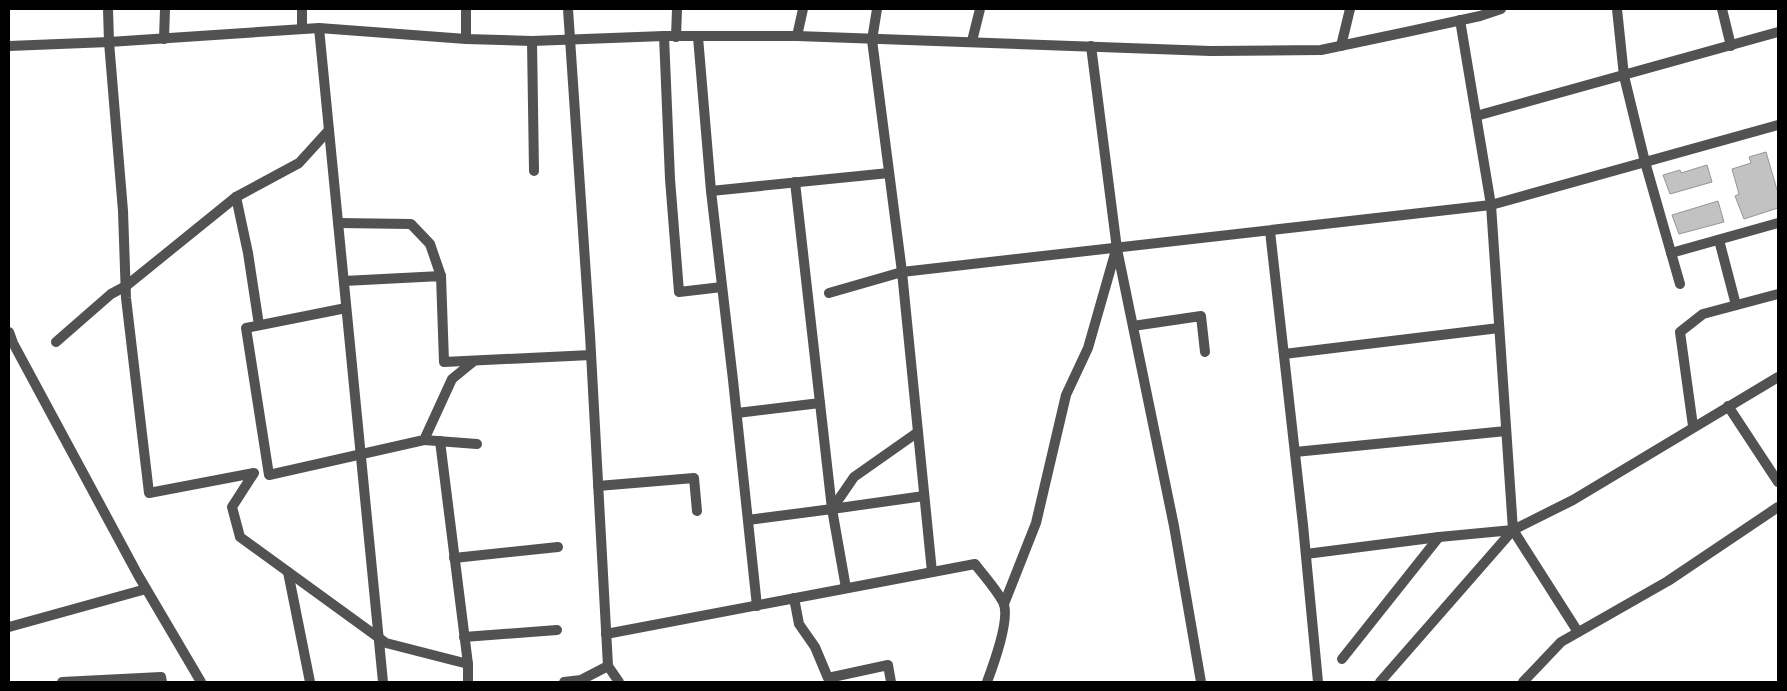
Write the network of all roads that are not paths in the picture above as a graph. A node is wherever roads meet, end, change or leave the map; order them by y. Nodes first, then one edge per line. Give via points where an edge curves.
1 (108, 9) edge
2 (165, 9) edge
3 (302, 9) edge
4 (466, 9) edge
5 (568, 9) edge
6 (677, 9) edge
7 (803, 9) edge
8 (877, 9) edge
9 (980, 9) edge
10 (1350, 9) edge
11 (1501, 9) edge
12 (1617, 9) edge
13 (1722, 9) edge
14 (1460, 20) junction
15 (319, 28) junction
16 (302, 29) junction
17 (1778, 32) edge
18 (664, 36) junction
19 (797, 36) junction
20 (676, 37) junction
21 (698, 37) junction
22 (164, 39) junction
23 (466, 39) junction
24 (532, 40) junction
25 (572, 40) junction
26 (872, 40) junction
27 (972, 41) junction
28 (109, 42) junction
29 (9, 46) edge
30 (1091, 46) junction
31 (1341, 46) junction
32 (1730, 46) junction
33 (1624, 76) junction
34 (1476, 116) junction
35 (1778, 125) edge
36 (329, 130) junction
37 (1645, 162) junction
38 (534, 171) dead end
39 (889, 173) junction
40 (795, 182) junction
41 (711, 191) junction
42 (236, 197) junction
43 (1490, 205) junction
44 (338, 223) junction
45 (1778, 223) edge
46 (1270, 231) junction
47 (1719, 240) junction
48 (1117, 248) junction
49 (1671, 253) junction
50 (902, 272) junction
51 (441, 276) junction
52 (344, 281) junction
53 (1680, 284) dead end
54 (126, 286) junction
55 (722, 287) junction
56 (829, 294) dead end
57 (1778, 294) edge
58 (1736, 305) junction
59 (346, 308) junction
60 (259, 325) junction
61 (1133, 326) junction
62 (1499, 328) junction
63 (9, 332) edge
64 (56, 342) dead end
65 (1205, 352) dead end
66 (1284, 354) junction
67 (591, 355) junction
68 (474, 361) junction
69 (1778, 376) edge
70 (820, 403) junction
71 (1728, 406) junction
72 (737, 413) junction
73 (1693, 426) junction
74 (1506, 431) junction
75 (918, 432) junction
76 (424, 440) junction
77 (440, 441) junction
78 (477, 444) dead end
79 (1295, 452) junction
80 (360, 453) junction
81 (1778, 482) edge
82 (598, 486) junction
83 (924, 496) junction
84 (1778, 508) edge
85 (832, 509) junction
86 (697, 511) dead end
87 (748, 520) junction
88 (1513, 530) junction
89 (1438, 537) junction
90 (558, 547) dead end
91 (1306, 554) junction
92 (454, 558) junction
93 (288, 572) junction
94 (932, 572) junction
95 (846, 588) junction
96 (146, 589) junction
97 (794, 598) junction
98 (1004, 604) junction
99 (757, 606) junction
100 (9, 627) edge
101 (557, 630) dead end
102 (1578, 632) junction
103 (606, 634) junction
104 (378, 637) junction
105 (464, 637) junction
106 (1342, 659) dead end
107 (468, 664) junction
108 (608, 666) junction
109 (62, 682) edge
110 (162, 682) edge
111 (201, 682) edge
112 (310, 682) edge
113 (383, 682) edge
114 (468, 682) edge
115 (564, 682) edge
116 (619, 682) edge
117 (891, 682) edge
118 (987, 682) edge
119 (1201, 682) edge
120 (1318, 682) edge
121 (1380, 682) edge
122 (1523, 682) edge

1 - 28 street
2 - 22 street
3 - 16 street
4 - 23 street
5 - 25 street
6 - 20 street
7 - 19 street
8 - 26 street
9 - 27 street
10 - 31 street
11 - 14 street
12 - 33 street
13 - 32 street
14 - 31 street
14 - 34 street
15 - 16 street
15 - 23 street
15 - 36 street
16 - 22 street
17 - 32 street
18 - 20 street
18 - 25 street
18 - 55 street via 679,292
19 - 21 street
19 - 26 street
20 - 21 street
21 - 41 street
22 - 28 street
23 - 24 street
24 - 25 street
24 - 38 street
25 - 67 street
26 - 27 street
26 - 39 street
27 - 30 street
28 - 29 street
28 - 54 street
30 - 31 street via 1321,50
30 - 48 street
32 - 33 street
33 - 34 street
33 - 37 street
34 - 43 street
35 - 37 street
36 - 42 street via 299,163
36 - 44 street
37 - 43 street
37 - 49 street
39 - 40 street
39 - 50 street
40 - 41 street
40 - 70 street
41 - 55 street
42 - 54 street
42 - 60 street
43 - 46 street
43 - 62 street
44 - 51 street via 411,224 430,244
44 - 52 street
45 - 47 street
46 - 48 street
46 - 66 street
47 - 49 street
47 - 58 street
48 - 50 street
48 - 61 street
48 - 98 street via 1088,348 1066,395 1036,522
49 - 53 street
50 - 56 street
50 - 75 street
51 - 52 street
51 - 68 street via 444,362
52 - 59 street
54 - 64 street via 111,294
54 - 93 street via 149,493 254,473 232,507 240,538
55 - 72 street
57 - 58 street
58 - 73 street via 1703,314 1680,332
59 - 60 street
59 - 80 street
60 - 80 street via 246,328 269,475
61 - 65 street via 1201,316
61 - 119 street via 1174,526
62 - 66 street
62 - 74 street
63 - 96 street
66 - 79 street
67 - 68 street
67 - 82 street
68 - 76 street via 452,379
69 - 71 street
70 - 72 street
70 - 85 street
71 - 73 street
71 - 81 street
72 - 87 street
73 - 88 street via 1573,500
74 - 79 street
74 - 88 street
75 - 83 street
75 - 85 street via 854,477
76 - 77 street
76 - 80 street
77 - 78 street
77 - 92 street
79 - 91 street
80 - 104 street
82 - 86 street via 694,478
82 - 103 street
83 - 85 street
83 - 94 street
84 - 102 street via 1668,581
85 - 87 street
85 - 95 street
87 - 99 street
88 - 89 street
88 - 102 street
88 - 121 street
89 - 91 street
89 - 106 street
90 - 92 street
91 - 120 street
92 - 105 street
93 - 104 street
93 - 112 street
94 - 95 street
94 - 98 street via 975,564
95 - 97 street
96 - 100 street
96 - 111 street
97 - 99 street
97 - 117 street via 799,624 815,647 828,678 888,666
98 - 118 street via 998,652
99 - 103 street
101 - 105 street
102 - 122 street via 1561,642
103 - 108 street
104 - 107 street via 386,643
104 - 113 street
105 - 107 street
107 - 114 street
108 - 115 street via 581,680
108 - 116 street
109 - 110 street via 161,677

